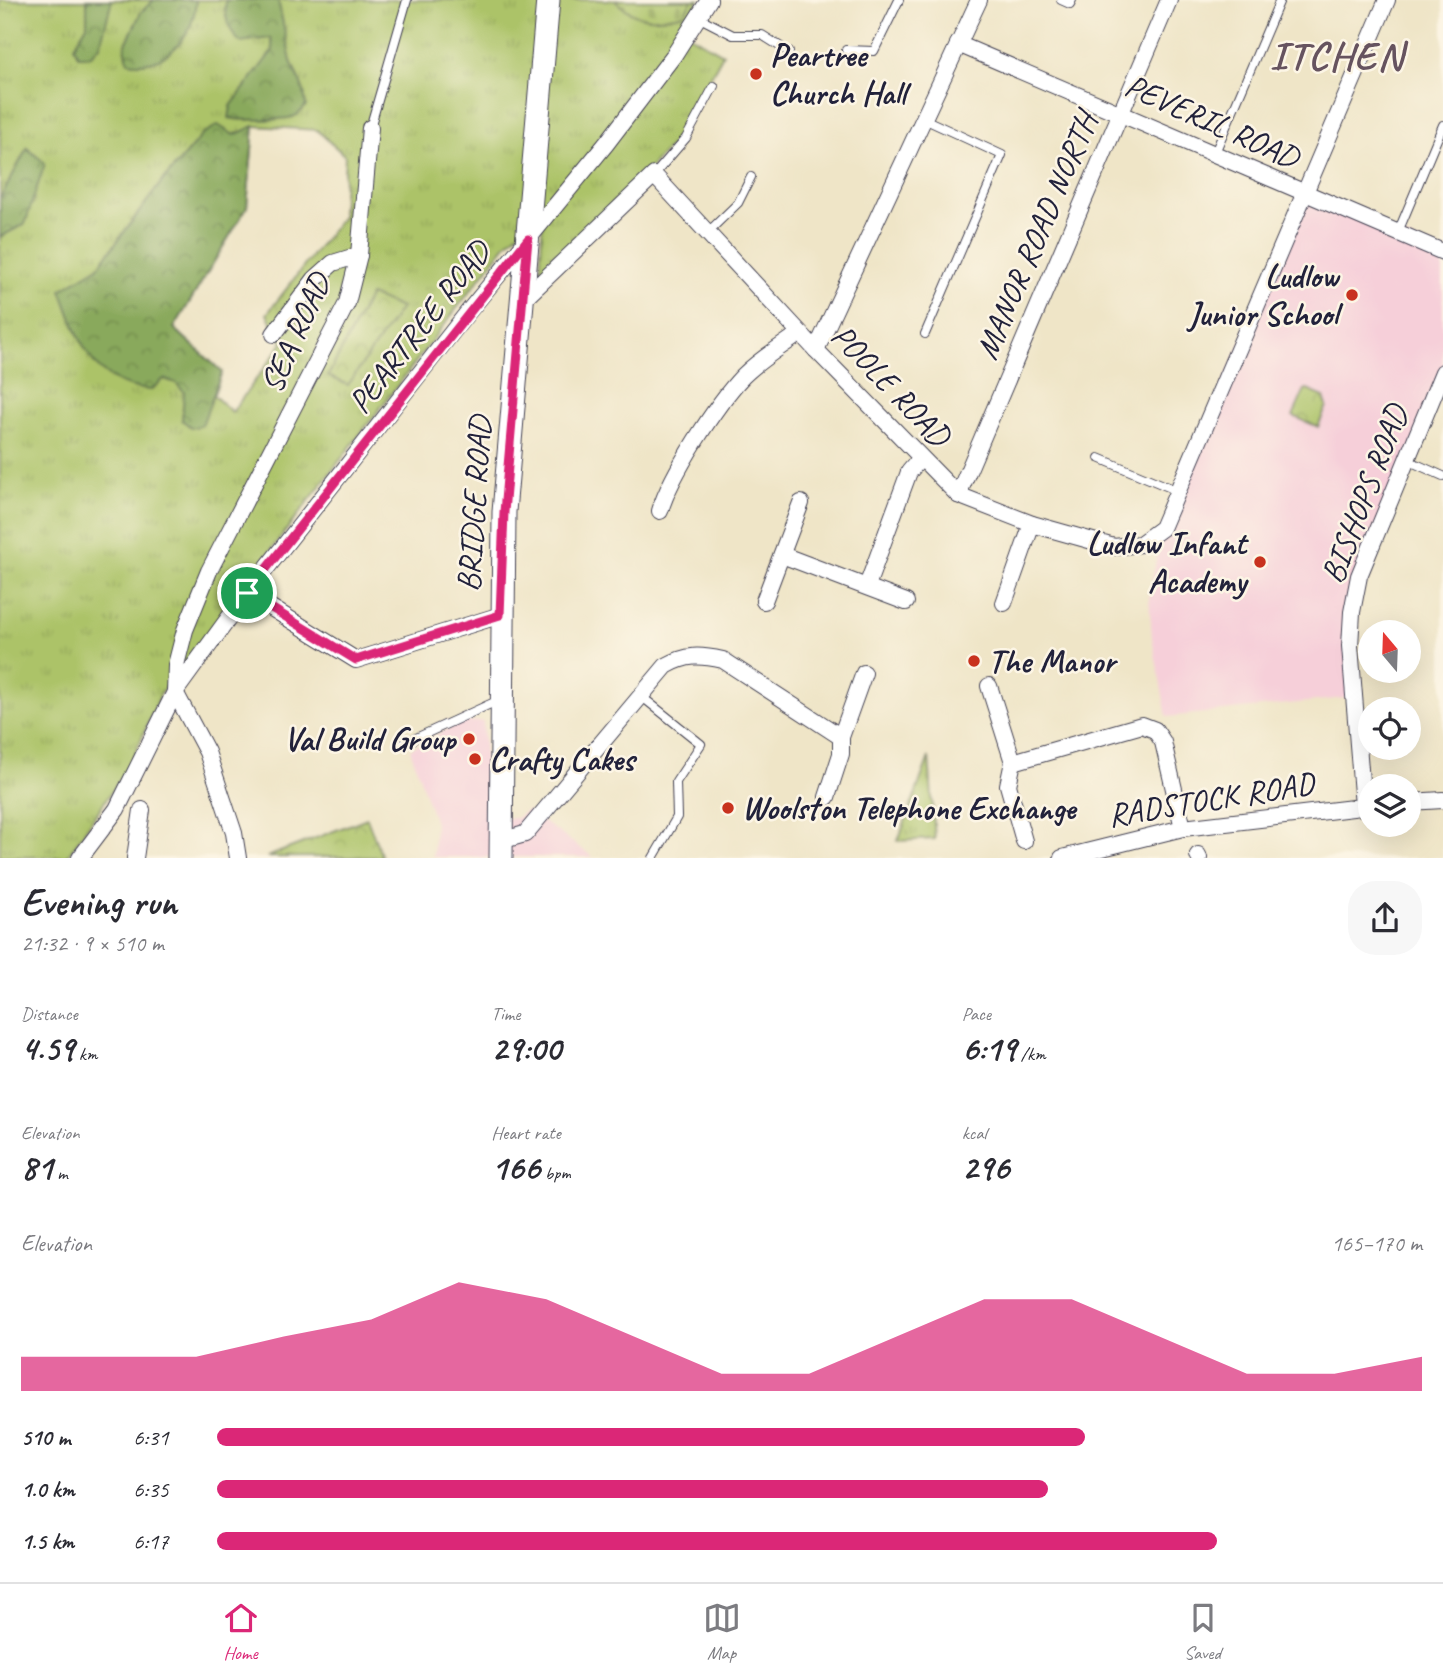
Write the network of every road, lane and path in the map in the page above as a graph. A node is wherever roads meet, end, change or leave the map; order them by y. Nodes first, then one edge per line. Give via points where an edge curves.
1 (407, 0) edge
2 (548, 0) edge
3 (709, 0) edge
4 (899, 0) edge
5 (1061, 0) edge
6 (1072, 0) edge
7 (1169, 0) edge
8 (1280, 0) edge
9 (1387, 0) edge
10 (973, 2) edge
11 (698, 17) junction
12 (958, 44) junction
13 (846, 50) dead end
14 (789, 52) dead end
15 (714, 86) dead end
16 (1121, 113) junction
17 (923, 119) junction
18 (1443, 125) edge
19 (370, 128) joint
20 (1214, 155) junction
21 (654, 175) junction
22 (751, 177) dead end
23 (1303, 194) junction
24 (1398, 232) junction
25 (707, 233) junction
26 (528, 239) junction
27 (1443, 252) edge
28 (359, 255) junction
29 (522, 301) junction
30 (800, 333) junction
31 (274, 334) dead end
32 (925, 334) dead end
33 (816, 350) junction
34 (1443, 372) edge
35 (1099, 457) dead end
36 (920, 460) junction
37 (1407, 460) junction
38 (1443, 476) edge
39 (1178, 491) junction
40 (958, 495) junction
41 (801, 503) dead end
42 (660, 511) dead end
43 (1032, 524) junction
44 (782, 555) junction
45 (866, 586) junction
46 (247, 593) junction
47 (764, 601) dead end
48 (906, 603) dead end
49 (1004, 603) dead end
50 (500, 615) junction
51 (185, 630) junction
52 (209, 646) junction
53 (864, 673) dead end
54 (989, 686) dead end
55 (175, 692) junction
56 (641, 696) junction
57 (501, 699) junction
58 (841, 737) junction
59 (403, 744) dead end
60 (1013, 762) junction
61 (1364, 774) edge
62 (827, 797) dead end
63 (1443, 800) edge
64 (1421, 802) edge
65 (1358, 807) edge
66 (142, 810) dead end
67 (1183, 828) junction
68 (1024, 841) dead end
69 (500, 849) edge
70 (1091, 853) edge
71 (79, 858) edge
72 (135, 858) edge
73 (238, 858) edge
74 (653, 858) edge
75 (1062, 858) edge

1 - 19 lane, SEA ROAD
2 - 26 street, BRIDGE ROAD
3 - 11 street, PEARTREE ROAD
4 - 13 lane via 874,51
5 - 6 lane via 1070,4
7 - 16 street, MANOR ROAD NORTH
8 - 20 lane
9 - 23 street
10 - 12 street
11 - 14 lane via 733,35 762,35
11 - 26 street, PEARTREE ROAD via 606,144
12 - 16 street, PEVERIL ROAD
12 - 17 street
15 - 21 lane via 686,138
16 - 20 street, PEVERIL ROAD
16 - 40 street, MANOR ROAD NORTH
17 - 32 lane via 1002,155
17 - 33 street
18 - 24 lane
19 - 28 street, SEA ROAD
20 - 23 street, PEVERIL ROAD
21 - 25 street, POOLE ROAD
21 - 29 street
22 - 25 lane via 738,203
23 - 24 street, PEVERIL ROAD
23 - 39 street
24 - 27 street, PEVERIL ROAD
25 - 30 street, POOLE ROAD
26 - 29 street, BRIDGE ROAD
26 - 46 street, PEARTREE ROAD
28 - 31 street via 333,263 315,279
28 - 51 street, SEA ROAD via 347,303 209,571
29 - 50 street, BRIDGE ROAD
30 - 33 street, POOLE ROAD
30 - 42 street via 741,378 658,490
33 - 36 street, POOLE ROAD
34 - 37 street, BISHOPS ROAD
35 - 39 lane
36 - 40 street, POOLE ROAD
36 - 45 street via 909,472
37 - 38 lane
37 - 61 street, BISHOPS ROAD via 1359,576 1352,612 1350,646
39 - 43 street, POOLE ROAD via 1162,528 1140,544 1114,547
40 - 43 street, POOLE ROAD
41 - 44 street
43 - 49 street
44 - 45 street
44 - 47 street
45 - 48 street
46 - 50 street via 356,660
46 - 52 street, PEARTREE ROAD
50 - 57 street, BRIDGE ROAD
51 - 52 street
51 - 55 street, SEA ROAD
52 - 55 street, PEARTREE ROAD
53 - 58 street
54 - 60 street
55 - 71 street, SEA ROAD via 117,809
55 - 73 street via 207,752
56 - 58 street via 666,666 683,656 702,655 723,660
56 - 69 street via 525,834
56 - 74 lane via 701,744 677,782 677,817
57 - 59 lane
57 - 69 street, BRIDGE ROAD
58 - 62 street via 841,754
60 - 67 street via 1142,725 1155,730 1163,742
60 - 68 street via 1008,785
63 - 64 street
65 - 67 street, RADSTOCK ROAD
66 - 72 street via 131,838
67 - 70 street, RADSTOCK ROAD
70 - 75 street, RADSTOCK ROAD

